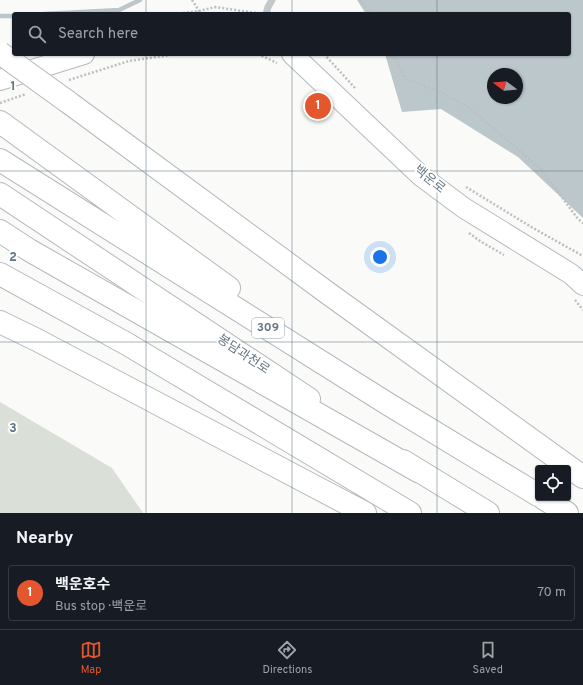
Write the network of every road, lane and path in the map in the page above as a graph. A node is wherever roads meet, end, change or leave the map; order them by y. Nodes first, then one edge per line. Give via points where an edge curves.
1 (192, 0) edge
2 (272, 0) edge
3 (360, 0) edge
4 (248, 11) dead end
5 (199, 12) edge
6 (202, 12) edge
7 (267, 12) edge
8 (369, 12) edge
9 (0, 53) edge
10 (78, 56) edge
11 (163, 56) edge
12 (294, 56) edge
13 (326, 56) edge
14 (393, 56) edge
15 (0, 80) edge
16 (68, 80) dead end
17 (30, 93) dead end
18 (360, 93) dead end
19 (0, 103) edge
20 (6, 126) edge
21 (0, 160) edge
22 (461, 184) dead end
23 (0, 194) edge
24 (583, 223) edge
25 (0, 231) edge
26 (583, 256) edge
27 (0, 274) edge
28 (583, 285) edge
29 (0, 322) edge
30 (388, 404) junction
31 (418, 471) junction
32 (583, 477) edge
33 (535, 493) edge
34 (548, 501) edge
35 (365, 513) edge
36 (410, 513) edge
37 (488, 513) edge
38 (568, 513) edge

1 - 5 path
2 - 7 lane
3 - 8 path
4 - 6 path via 215,7
9 - 32 highway, bridge
10 - 15 main road
11 - 16 path via 129,61
12 - 28 main road, 백운로 via 421,176 464,208 571,274
13 - 18 path
14 - 24 path via 406,79 438,91 468,107 541,169
17 - 19 path
20 - 30 highway
21 - 30 highway, 309
22 - 26 path
23 - 31 highway, 봉담과천로 / 309
25 - 31 highway via 36,254
27 - 36 highway via 127,344
29 - 35 highway
30 - 33 highway, 309
31 - 37 highway, 봉담과천로 / 309
34 - 38 highway

